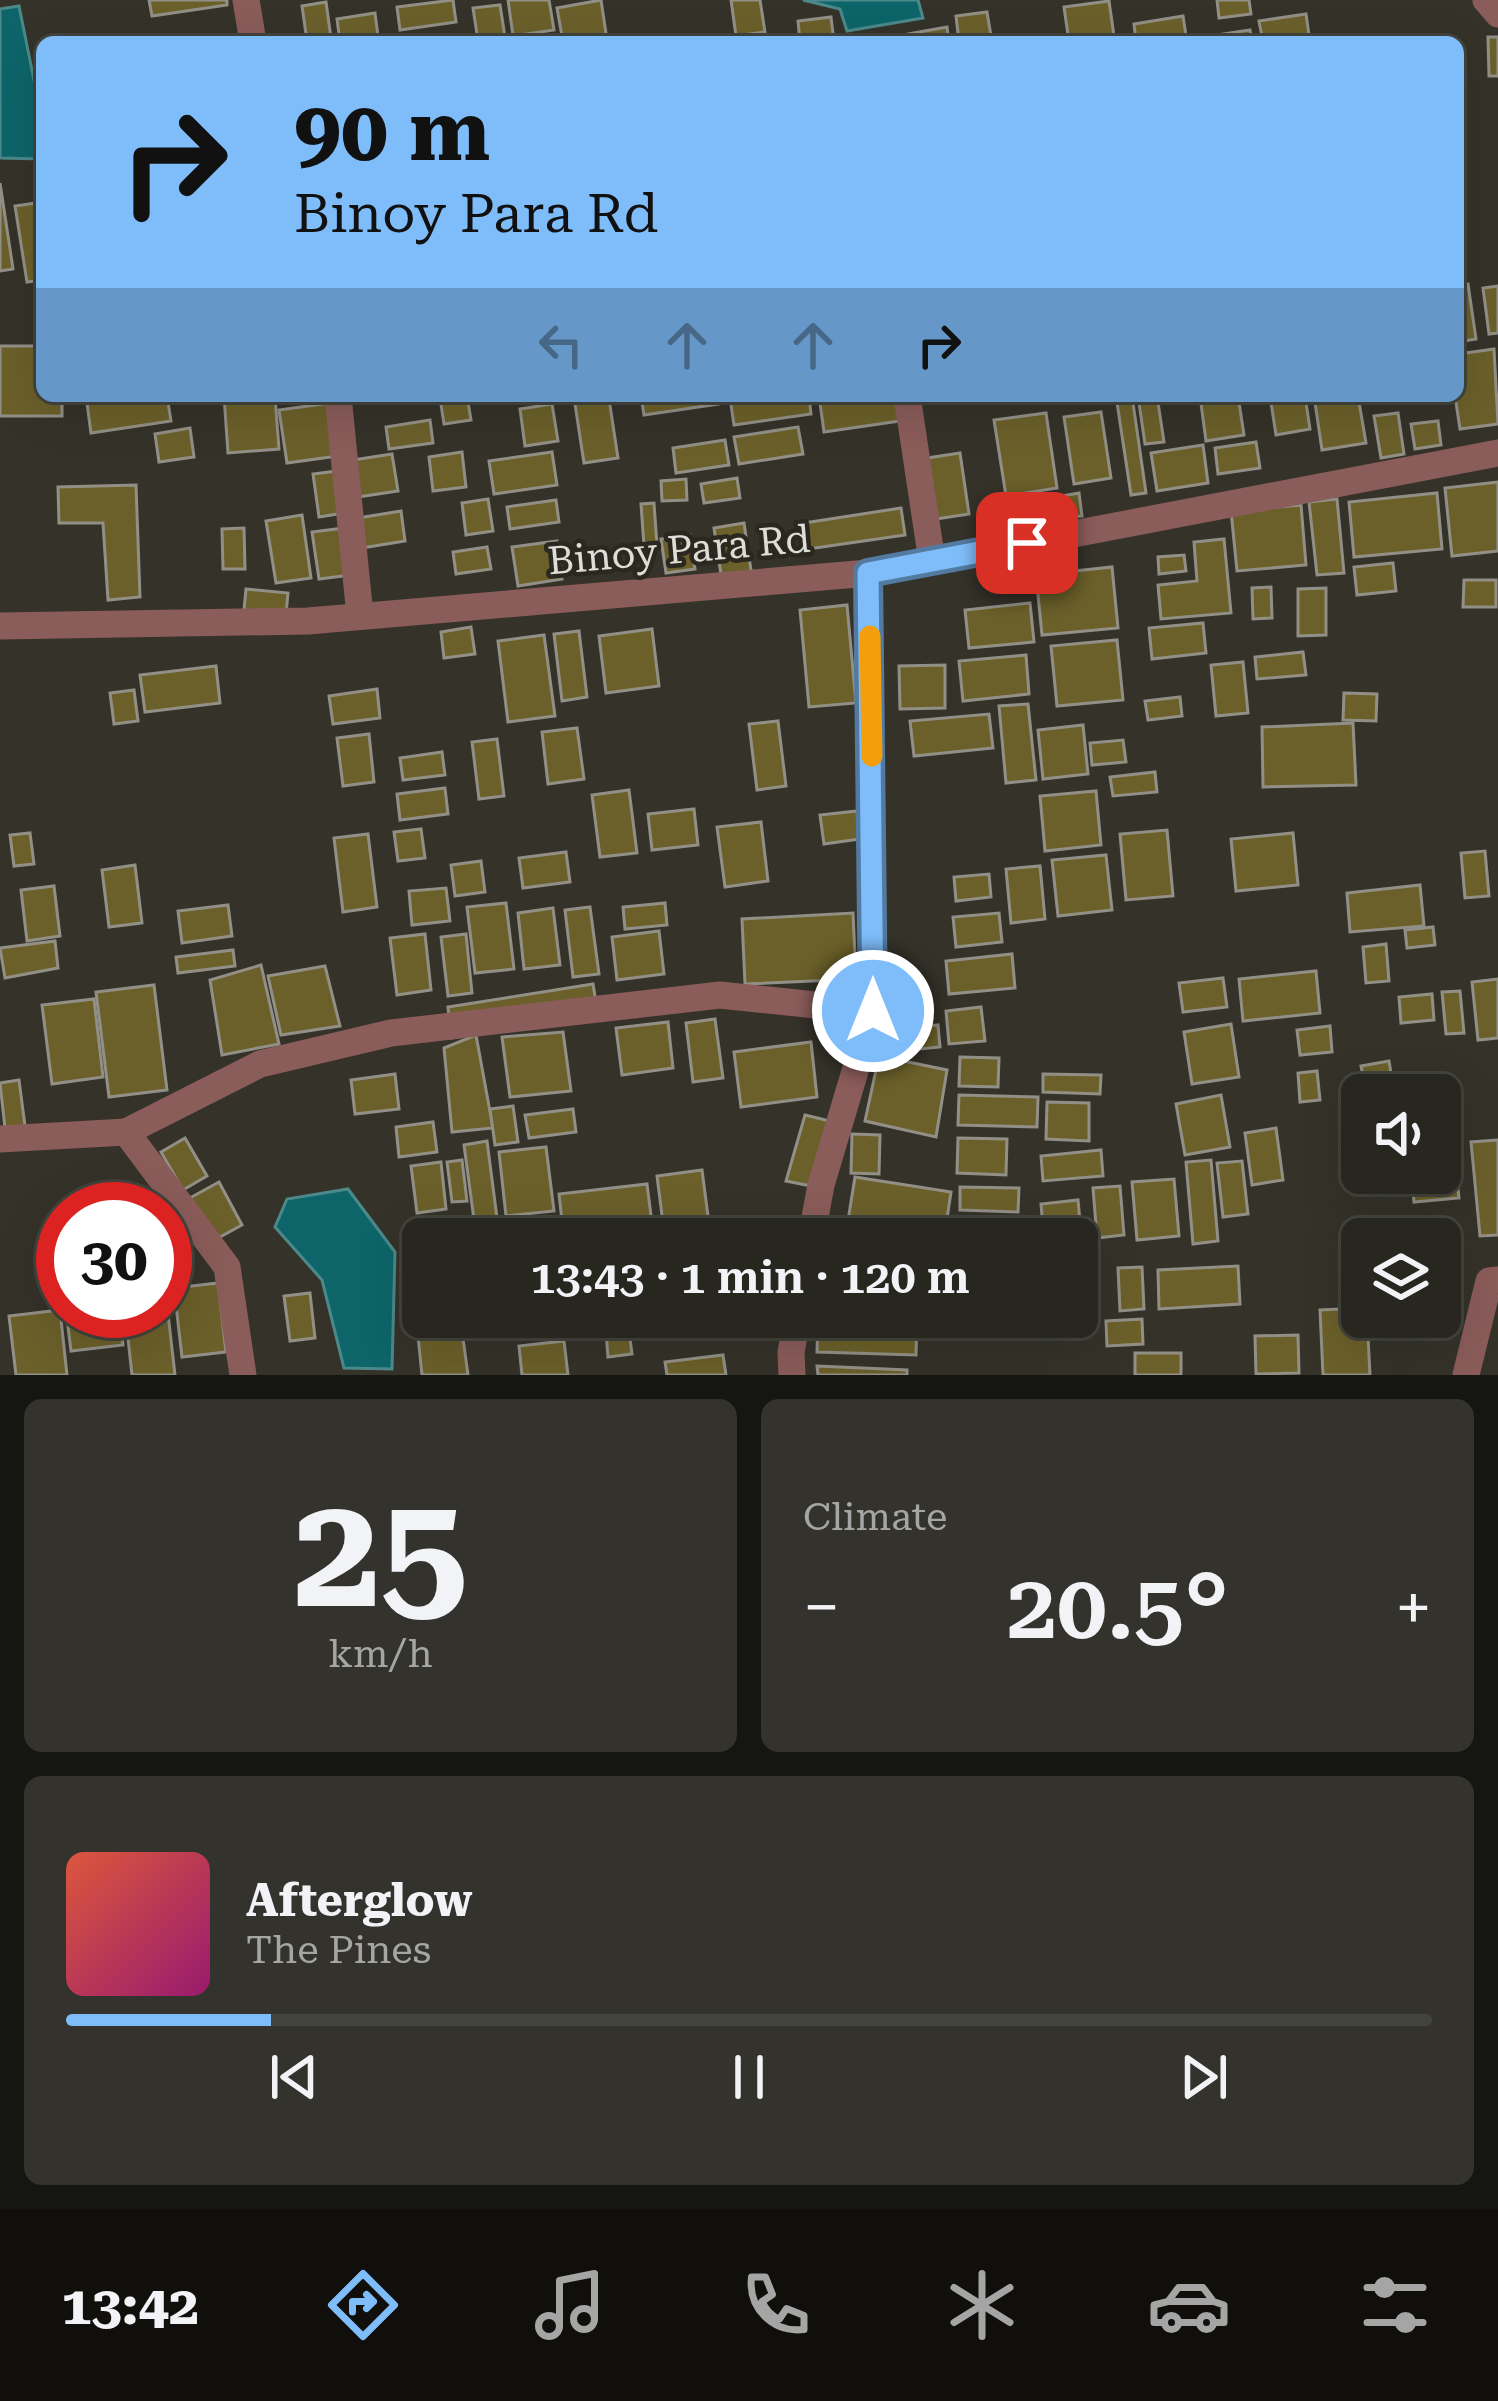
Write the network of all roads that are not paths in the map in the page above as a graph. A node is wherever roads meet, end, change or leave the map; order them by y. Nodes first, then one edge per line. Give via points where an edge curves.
1 (246, 0) edge
2 (1486, 0) edge
3 (1498, 14) edge
4 (252, 36) edge
5 (339, 402) edge
6 (908, 402) edge
7 (1498, 453) edge
8 (932, 560) junction
9 (868, 573) junction
10 (360, 616) junction
11 (0, 626) edge
12 (873, 1011) junction
13 (126, 1132) junction
14 (0, 1139) edge
15 (814, 1218) edge
16 (1498, 1280) edge
17 (794, 1338) edge
18 (243, 1375) edge
19 (792, 1375) edge
20 (1466, 1375) edge

1 - 4 street
2 - 3 street
5 - 10 street
6 - 8 street
7 - 8 street, Binoy Para Rd
8 - 9 street, Binoy Para Rd
9 - 10 street, Binoy Para Rd
9 - 12 street
10 - 11 street, Binoy Para Rd
12 - 13 street via 720,995 391,1034 260,1064
12 - 15 street
13 - 14 street
13 - 18 street via 227,1267
16 - 20 street via 1489,1281
17 - 19 street

